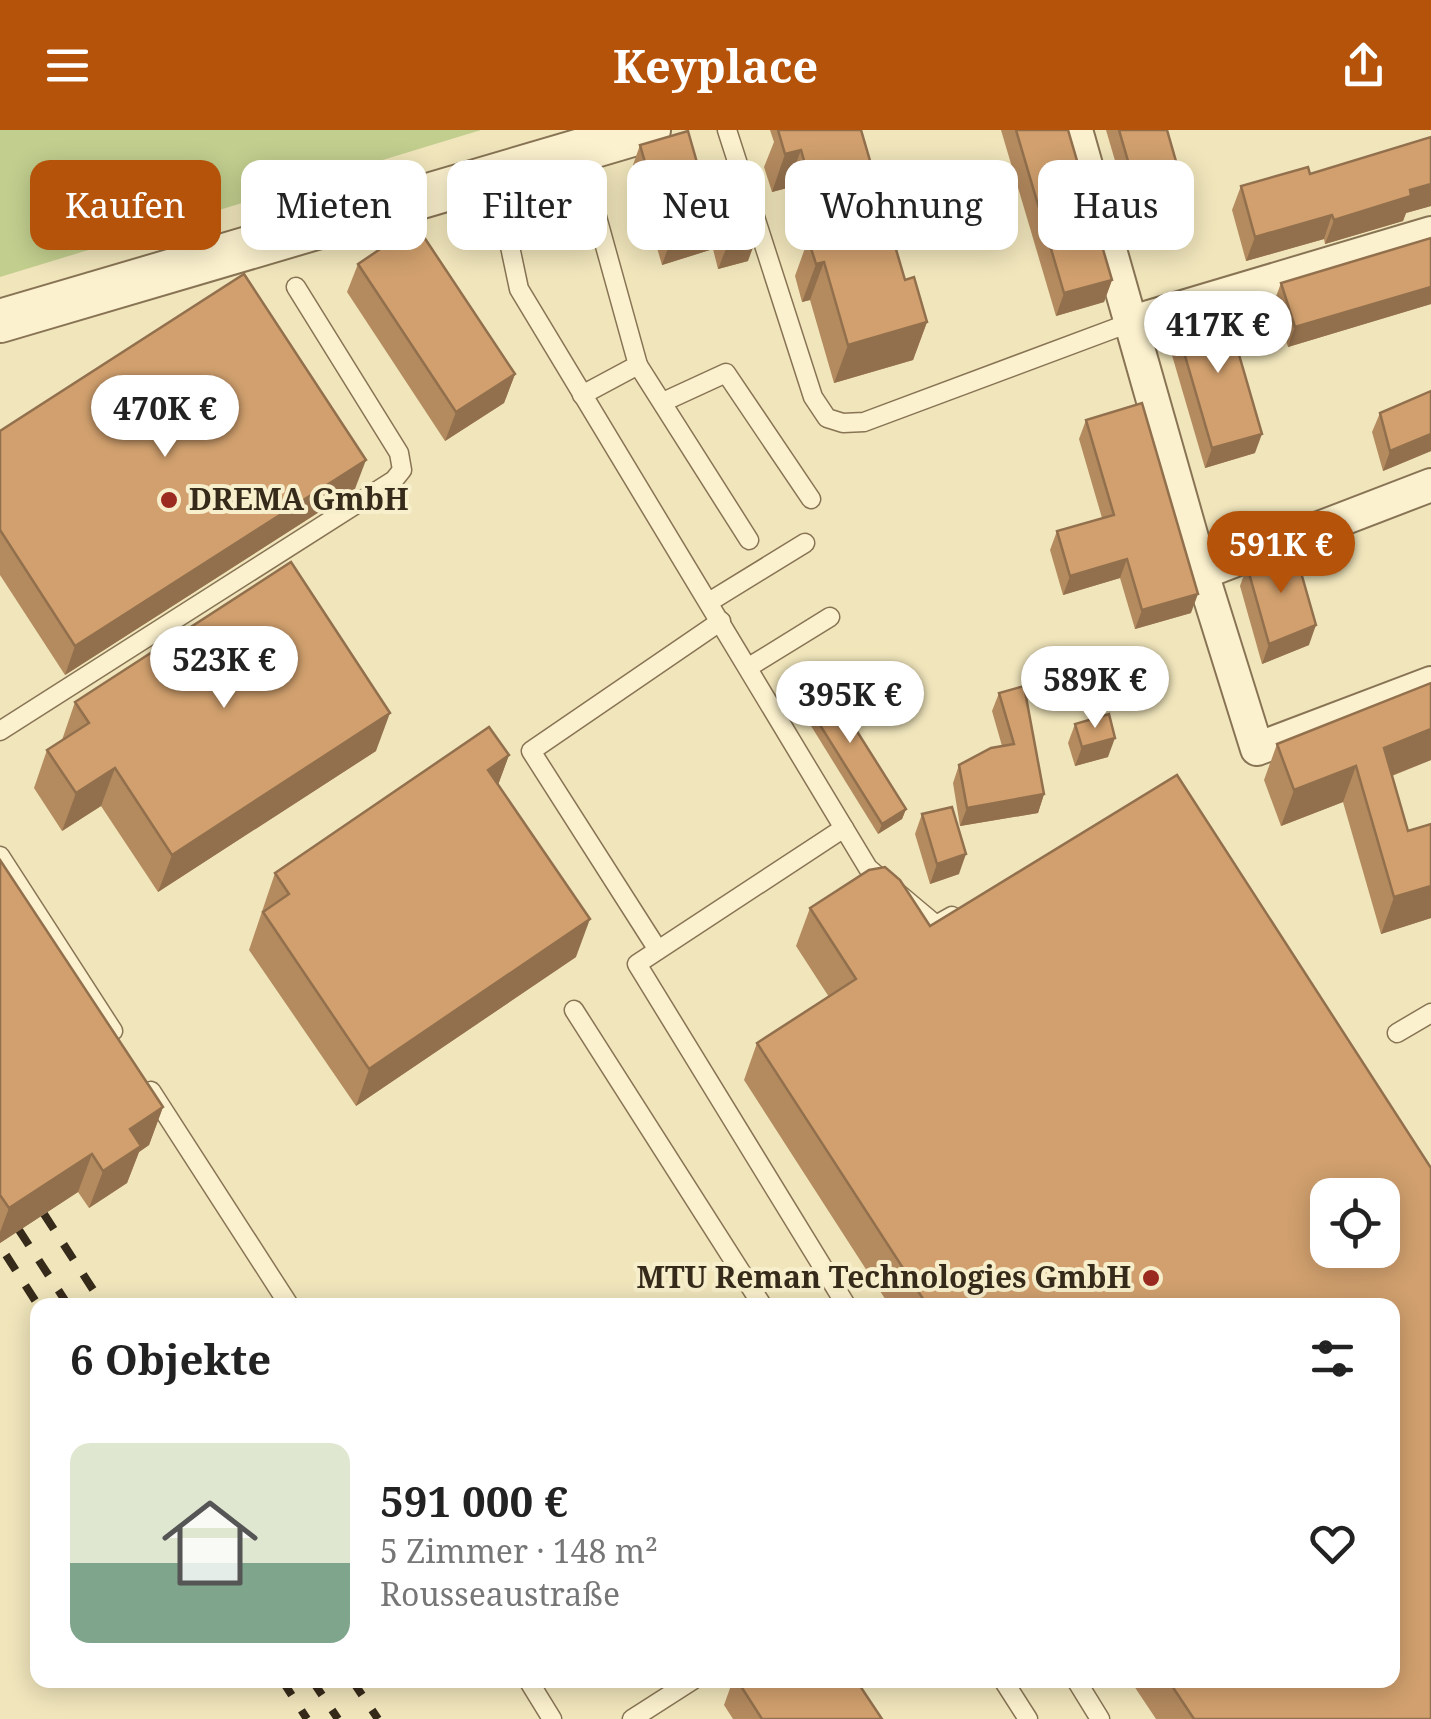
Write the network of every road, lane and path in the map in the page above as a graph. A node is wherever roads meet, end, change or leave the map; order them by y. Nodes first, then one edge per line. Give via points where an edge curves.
1 (649, 130) edge
2 (726, 130) edge
3 (1076, 130) edge
4 (546, 160) edge
5 (447, 189) edge
6 (1431, 233) edge
7 (511, 250) edge
8 (606, 250) edge
9 (296, 287) dead end
10 (0, 321) edge
11 (1132, 322) junction
12 (638, 364) junction
13 (582, 395) junction
14 (663, 402) junction
15 (1431, 485) edge
16 (811, 499) dead end
17 (749, 540) dead end
18 (805, 543) dead end
19 (1202, 573) junction
20 (710, 602) junction
21 (830, 617) dead end
22 (721, 620) junction
23 (749, 667) junction
24 (1431, 683) edge
25 (0, 731) edge
26 (844, 828) junction
27 (0, 856) edge
28 (971, 905) edge
29 (658, 950) junction
30 (574, 1010) dead end
31 (1431, 1013) edge
32 (1398, 1033) dead end
33 (119, 1040) edge
34 (140, 1074) edge
35 (284, 1298) edge
36 (758, 1298) edge
37 (842, 1298) edge
38 (533, 1688) edge
39 (681, 1688) edge
40 (1008, 1688) edge
41 (1081, 1688) edge
42 (552, 1719) edge
43 (632, 1719) edge
44 (1028, 1719) edge
45 (1100, 1719) edge

1 - 4 street
2 - 11 lane via 813,397 827,418 864,422
3 - 11 street
5 - 10 street
6 - 11 street
7 - 13 lane via 519,289
8 - 12 lane
9 - 25 lane via 400,454 402,470
11 - 19 street
12 - 13 lane
12 - 14 lane
13 - 20 lane
14 - 16 lane via 726,373
14 - 17 lane
15 - 19 street
18 - 20 lane
19 - 24 street via 1257,749
20 - 22 lane
21 - 23 lane
22 - 23 lane
22 - 29 lane via 531,751
23 - 26 lane
26 - 28 lane via 868,868 936,924
26 - 29 lane
27 - 33 lane
29 - 37 lane via 637,964
30 - 36 lane
31 - 32 lane
34 - 35 lane
38 - 42 lane
39 - 43 lane
40 - 44 lane
41 - 45 lane

